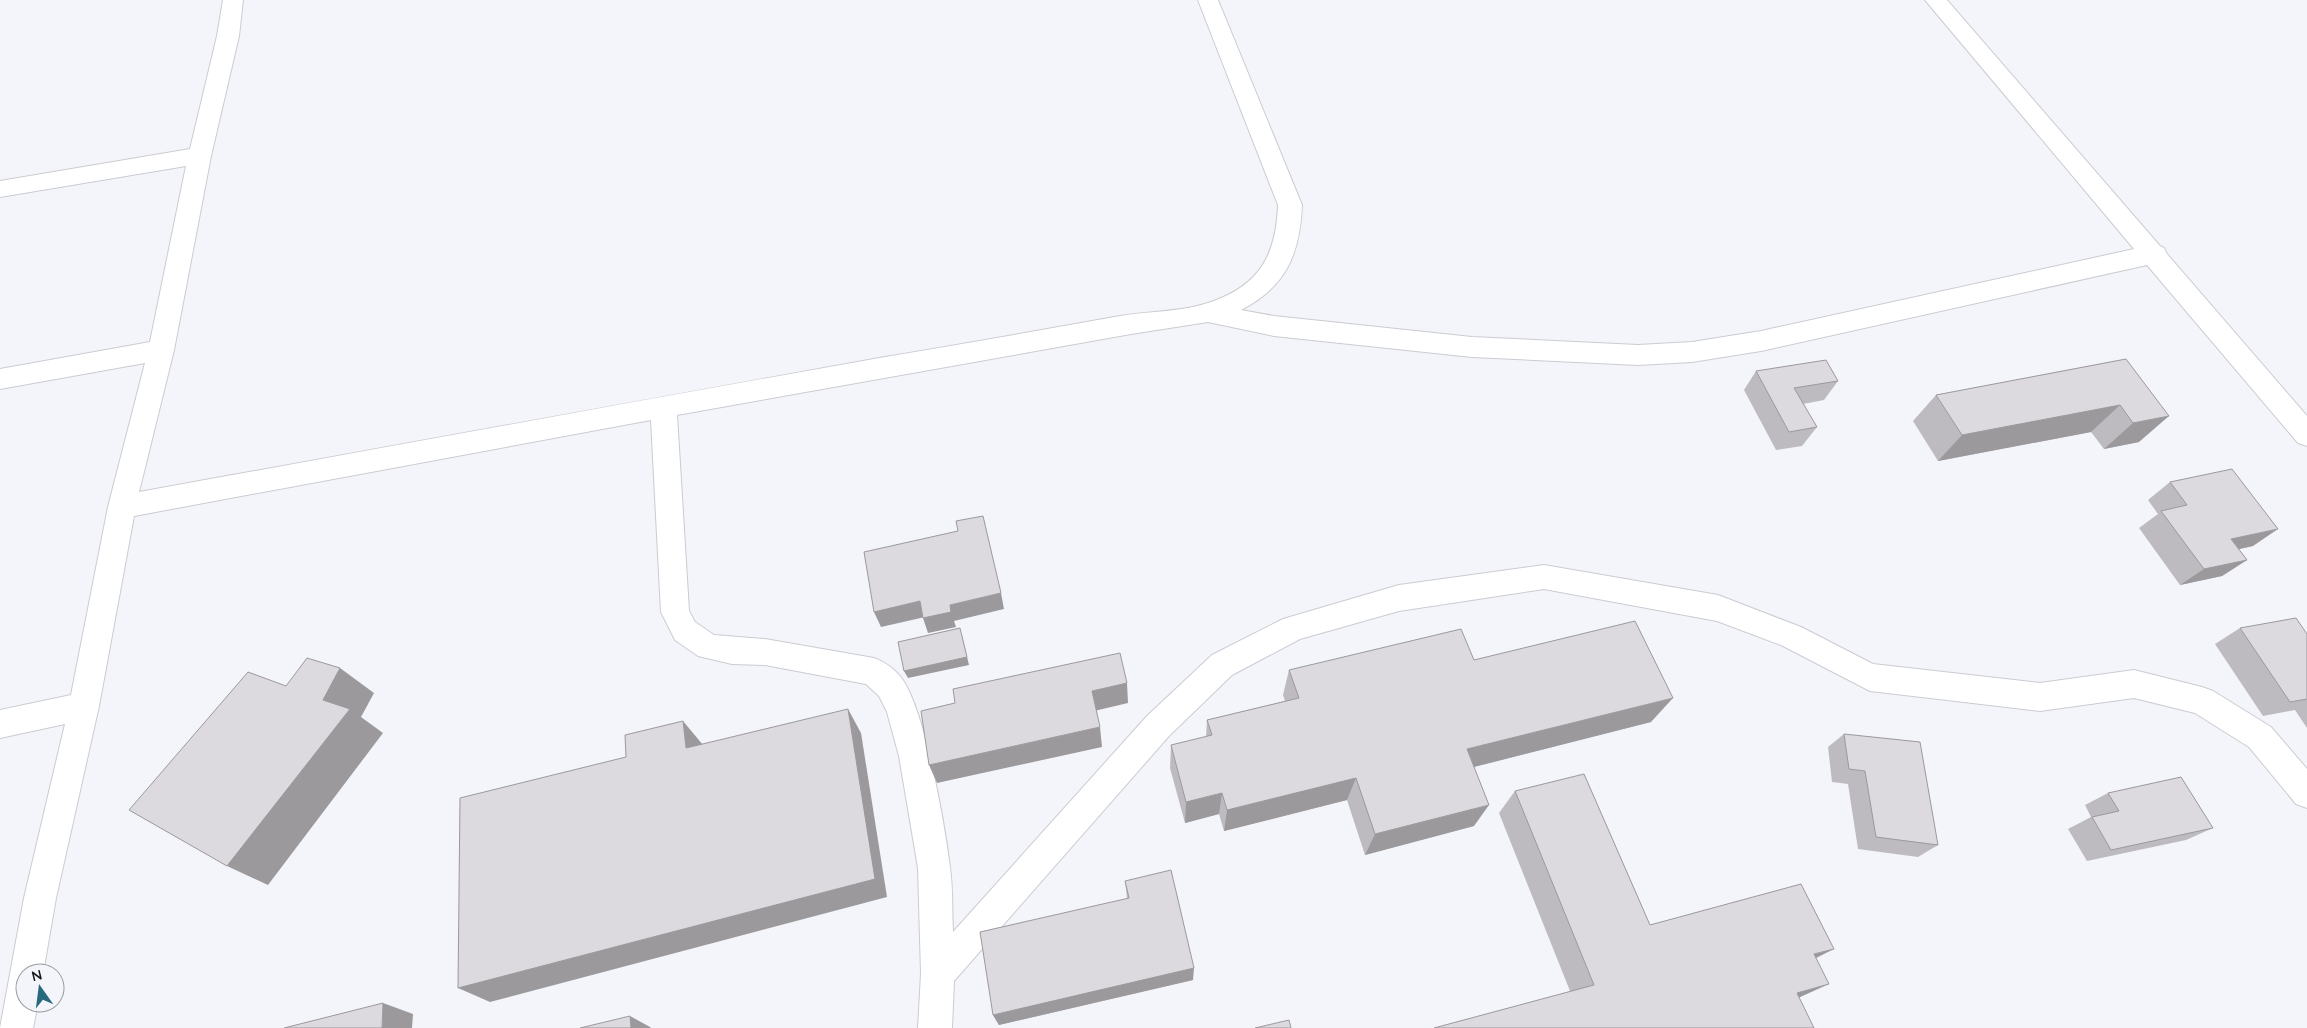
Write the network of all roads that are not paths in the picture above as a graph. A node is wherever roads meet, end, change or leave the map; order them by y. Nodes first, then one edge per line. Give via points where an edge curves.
1 (1208, 0) edge
2 (1935, 0) edge
3 (231, 1) edge
4 (200, 156) junction
5 (0, 189) edge
6 (2155, 254) junction
7 (1209, 313) junction
8 (161, 350) junction
9 (3, 378) edge
10 (663, 407) junction
11 (2307, 435) edge
12 (122, 507) junction
13 (84, 706) junction
14 (0, 724) edge
15 (2307, 793) edge
16 (28, 963) edge
17 (938, 974) junction
18 (19, 1013) edge
19 (16, 1028) edge
20 (935, 1028) edge

1 - 7 street via 1290,205 1290,225 1272,276 1241,299
2 - 6 street
3 - 4 street via 228,36
4 - 5 street
4 - 8 street
6 - 7 street via 1761,341 1692,352 1638,355 1472,347 1274,326
6 - 11 street
7 - 10 street
8 - 9 street
8 - 12 street
10 - 12 street
10 - 17 street via 675,612 685,631 708,647 766,652 874,672 894,694 914,756 934,868
12 - 13 street
13 - 14 street
13 - 16 street
15 - 17 street via 2260,737 2202,701 2134,684 2040,697 1870,677 1791,636 1718,608 1544,577 1389,601 1293,628 1222,665 1158,726
17 - 20 street
18 - 19 street

